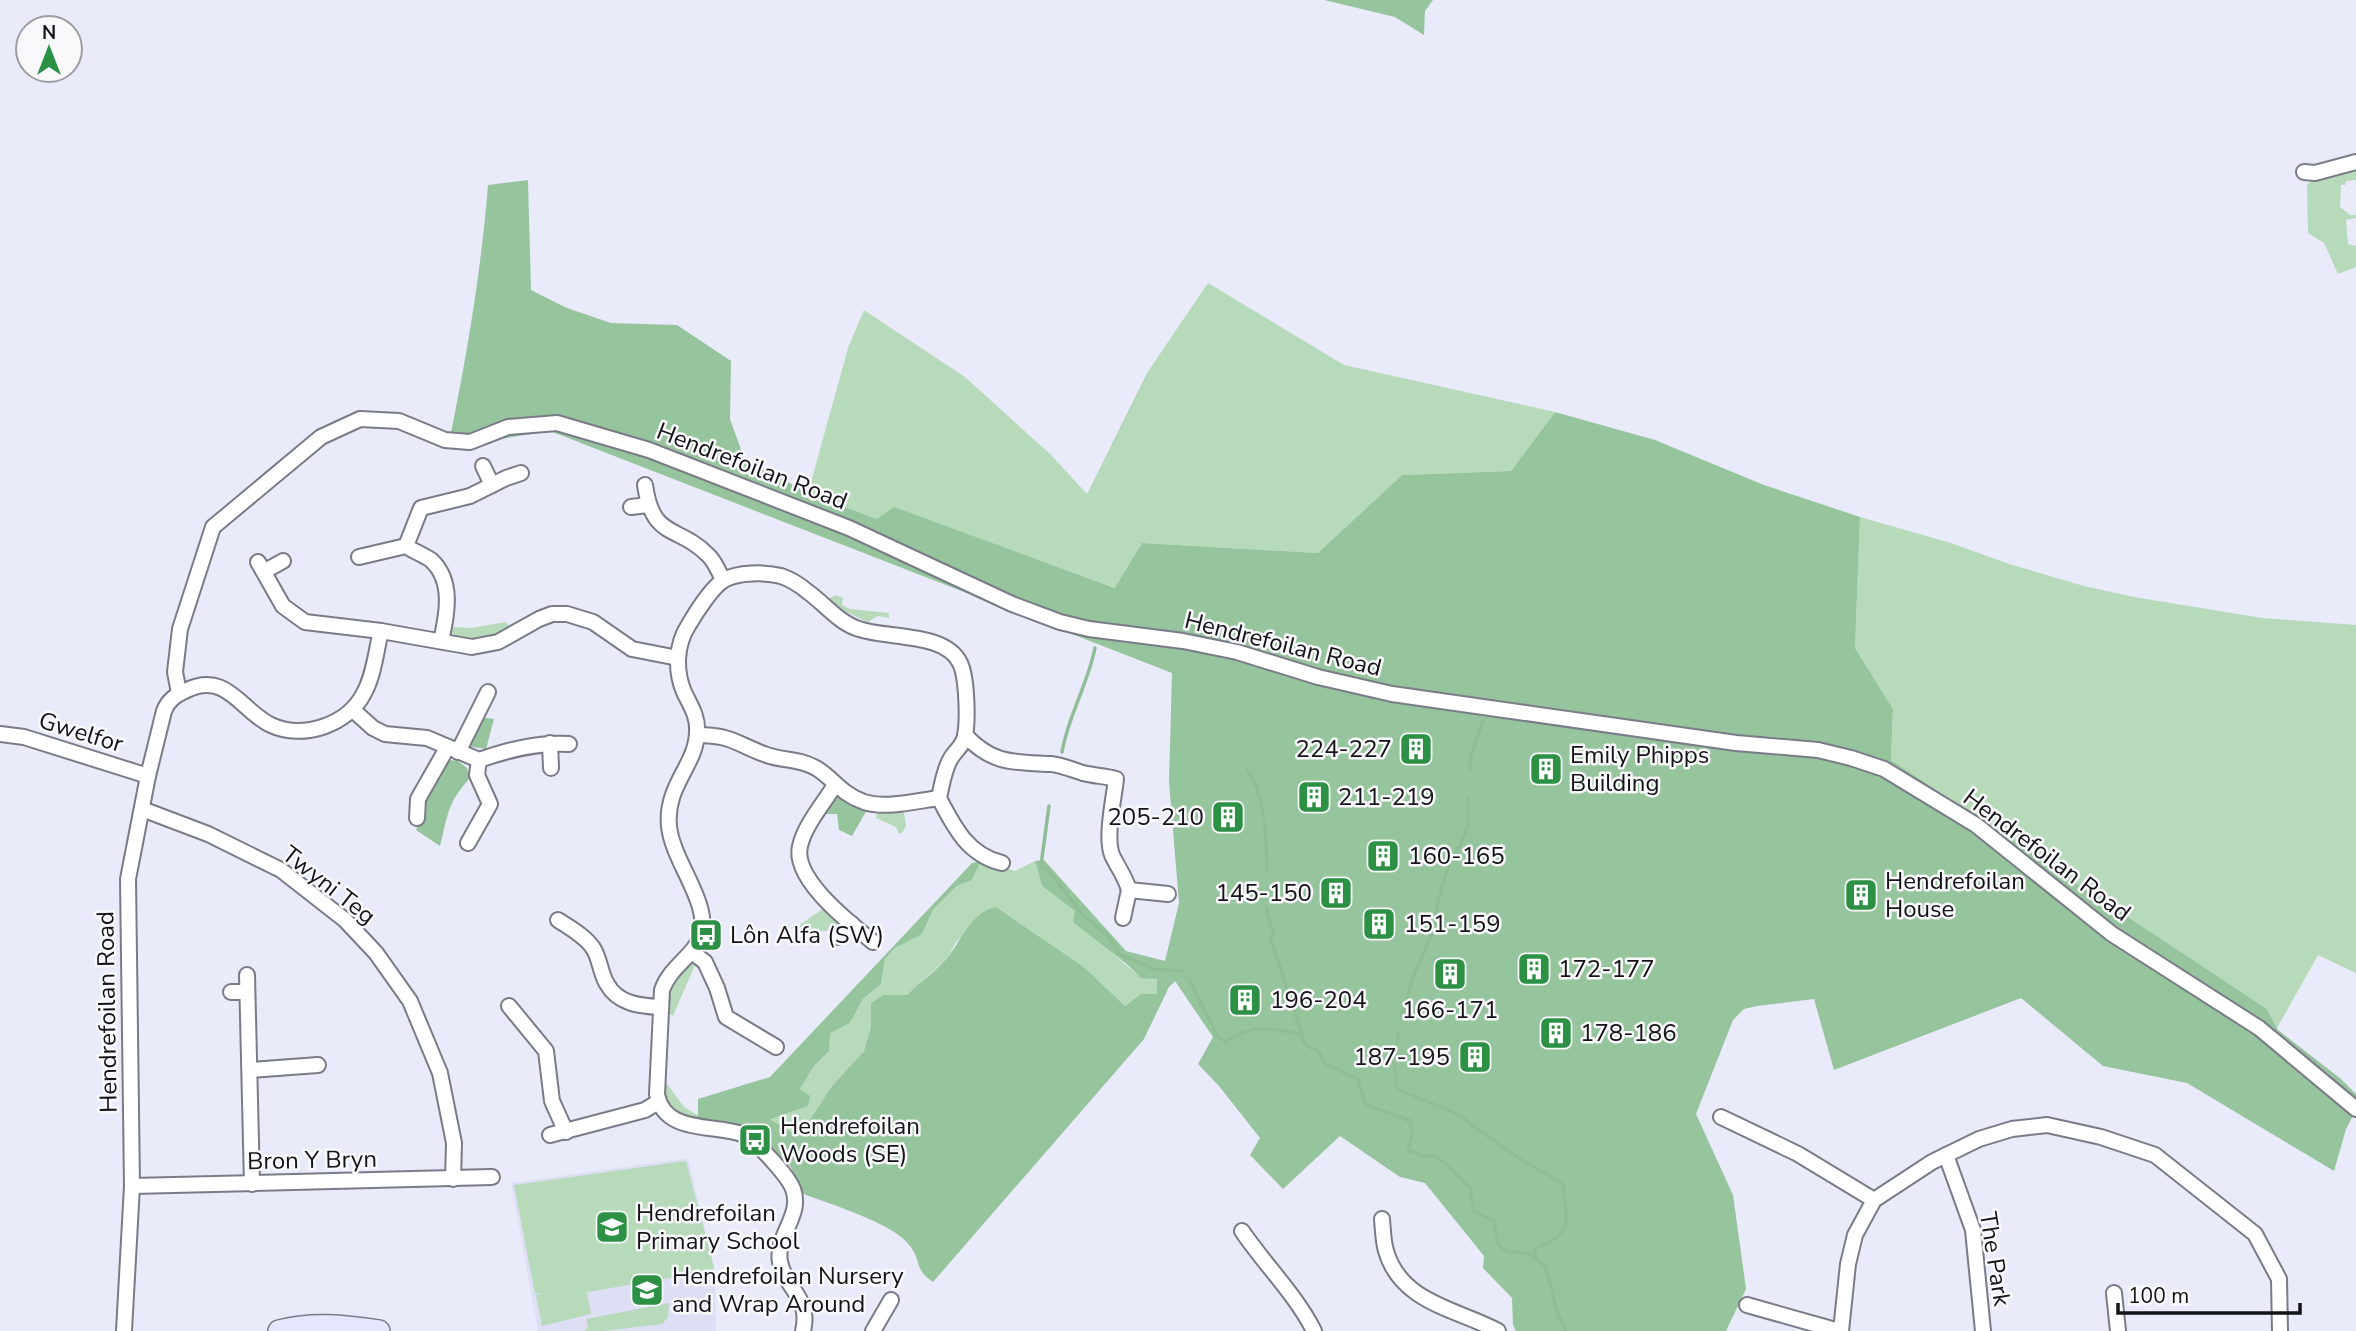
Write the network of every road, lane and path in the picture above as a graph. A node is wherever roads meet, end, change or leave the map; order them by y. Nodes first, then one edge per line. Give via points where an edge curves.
1 (2356, 162) edge
2 (2304, 172) dead end
3 (483, 466) dead end
4 (521, 473) dead end
5 (492, 485) junction
6 (645, 485) dead end
7 (648, 505) junction
8 (631, 507) dead end
9 (406, 546) junction
10 (359, 557) dead end
11 (283, 561) dead end
12 (723, 580) junction
13 (381, 631) junction
14 (441, 641) junction
15 (678, 658) junction
16 (488, 692) dead end
17 (176, 696) junction
18 (353, 710) junction
19 (0, 734) edge
20 (697, 735) junction
21 (965, 735) junction
22 (550, 743) junction
23 (569, 744) dead end
24 (452, 750) junction
25 (479, 760) junction
26 (551, 768) dead end
27 (148, 776) junction
28 (835, 785) junction
29 (939, 798) junction
30 (142, 809) junction
31 (417, 818) dead end
32 (468, 842) dead end
33 (994, 865) dead end
34 (1129, 890) junction
35 (1168, 894) dead end
36 (1123, 918) dead end
37 (558, 920) dead end
38 (852, 924) junction
39 (838, 937) dead end
40 (873, 942) dead end
41 (692, 952) junction
42 (247, 975) dead end
43 (230, 992) dead end
44 (247, 992) junction
45 (509, 1006) dead end
46 (660, 1007) junction
47 (776, 1047) dead end
48 (318, 1064) dead end
49 (250, 1070) junction
50 (658, 1102) junction
51 (2356, 1109) edge
52 (1721, 1117) dead end
53 (566, 1132) junction
54 (550, 1135) dead end
55 (1946, 1155) junction
56 (492, 1177) dead end
57 (453, 1179) junction
58 (252, 1184) junction
59 (132, 1186) junction
60 (1874, 1200) junction
61 (1382, 1219) dead end
62 (1242, 1231) dead end
63 (2114, 1293) dead end
64 (891, 1300) dead end
65 (1747, 1305) dead end
66 (805, 1330) edge
67 (124, 1331) edge
68 (279, 1331) edge
69 (379, 1331) edge
70 (873, 1331) edge
71 (1314, 1331) edge
72 (1498, 1331) edge
73 (1840, 1331) edge
74 (1983, 1331) edge
75 (2118, 1331) edge
76 (2280, 1331) edge

1 - 2 street
3 - 5 street
4 - 5 street
5 - 9 street via 470,496 421,508
6 - 7 street
7 - 8 street
7 - 12 street via 658,522 710,557
9 - 10 street
9 - 14 street via 431,561 446,586 447,614
11 - 13 street via 261,566 283,606 305,622
12 - 15 street via 688,626
12 - 21 street via 748,574 782,576 853,627 935,642 952,650 962,665 966,684
13 - 14 street
13 - 18 street via 371,675
14 - 15 street via 472,647 498,642 539,619 566,614 593,622 632,649
15 - 20 street
16 - 24 street
17 - 18 street via 205,685 221,688 236,695 271,726 294,731 317,729
17 - 27 street, Hendrefoilan Road via 164,711
17 - 51 street, Hendrefoilan Road via 180,629 213,527 321,437 360,419 399,421 445,440 470,442 508,427 557,423 649,450 849,528 1060,622 1237,652 1392,694 1736,743 1818,750 1884,769 1976,825 2112,934 2259,1028
18 - 24 street via 385,734 427,738
19 - 27 street, Gwelfor via 24,737
20 - 28 street via 720,735 766,755 796,759 817,768
20 - 41 street via 668,813 674,848 703,917 702,932
21 - 29 street via 951,758
21 - 34 street via 997,759 1054,764 1116,779 1109,842
22 - 23 street
22 - 25 street
22 - 26 street
24 - 25 street
24 - 31 street via 418,799
25 - 32 street via 477,775 490,804
27 - 30 street, Hendrefoilan Road
28 - 29 street via 866,803
28 - 38 street via 803,836 799,861 826,901
29 - 33 street via 957,831
30 - 57 street, Twyni Teg via 208,834 281,870 345,920 376,953 410,1001 440,1073 454,1143
30 - 59 street, Hendrefoilan Road via 128,880
34 - 35 street
34 - 36 street
37 - 46 street via 594,949 607,985 620,998 636,1006
38 - 39 street
38 - 40 street
41 - 46 street via 666,977
41 - 47 street via 705,962 726,1017
42 - 44 street
43 - 44 street
44 - 49 street
45 - 53 street via 546,1051 552,1101
46 - 50 street
48 - 49 street
49 - 58 street
50 - 53 street via 645,1110
50 - 66 street via 668,1114 692,1127 746,1135 793,1188 794,1213 780,1258 805,1311
52 - 60 street via 1798,1154
53 - 54 street
55 - 60 street
55 - 74 street, The Park via 1973,1230
55 - 76 street via 2012,1129 2047,1125 2155,1155 2255,1234 2279,1279
56 - 57 street, Bron Y Bryn
57 - 58 street, Bron Y Bryn
58 - 59 street, Bron Y Bryn
59 - 67 street, Hendrefoilan Road
60 - 73 street via 1855,1235
61 - 72 street via 1386,1252 1413,1292
62 - 71 street
63 - 75 street
64 - 70 street
65 - 73 street
68 - 69 street via 299,1325

